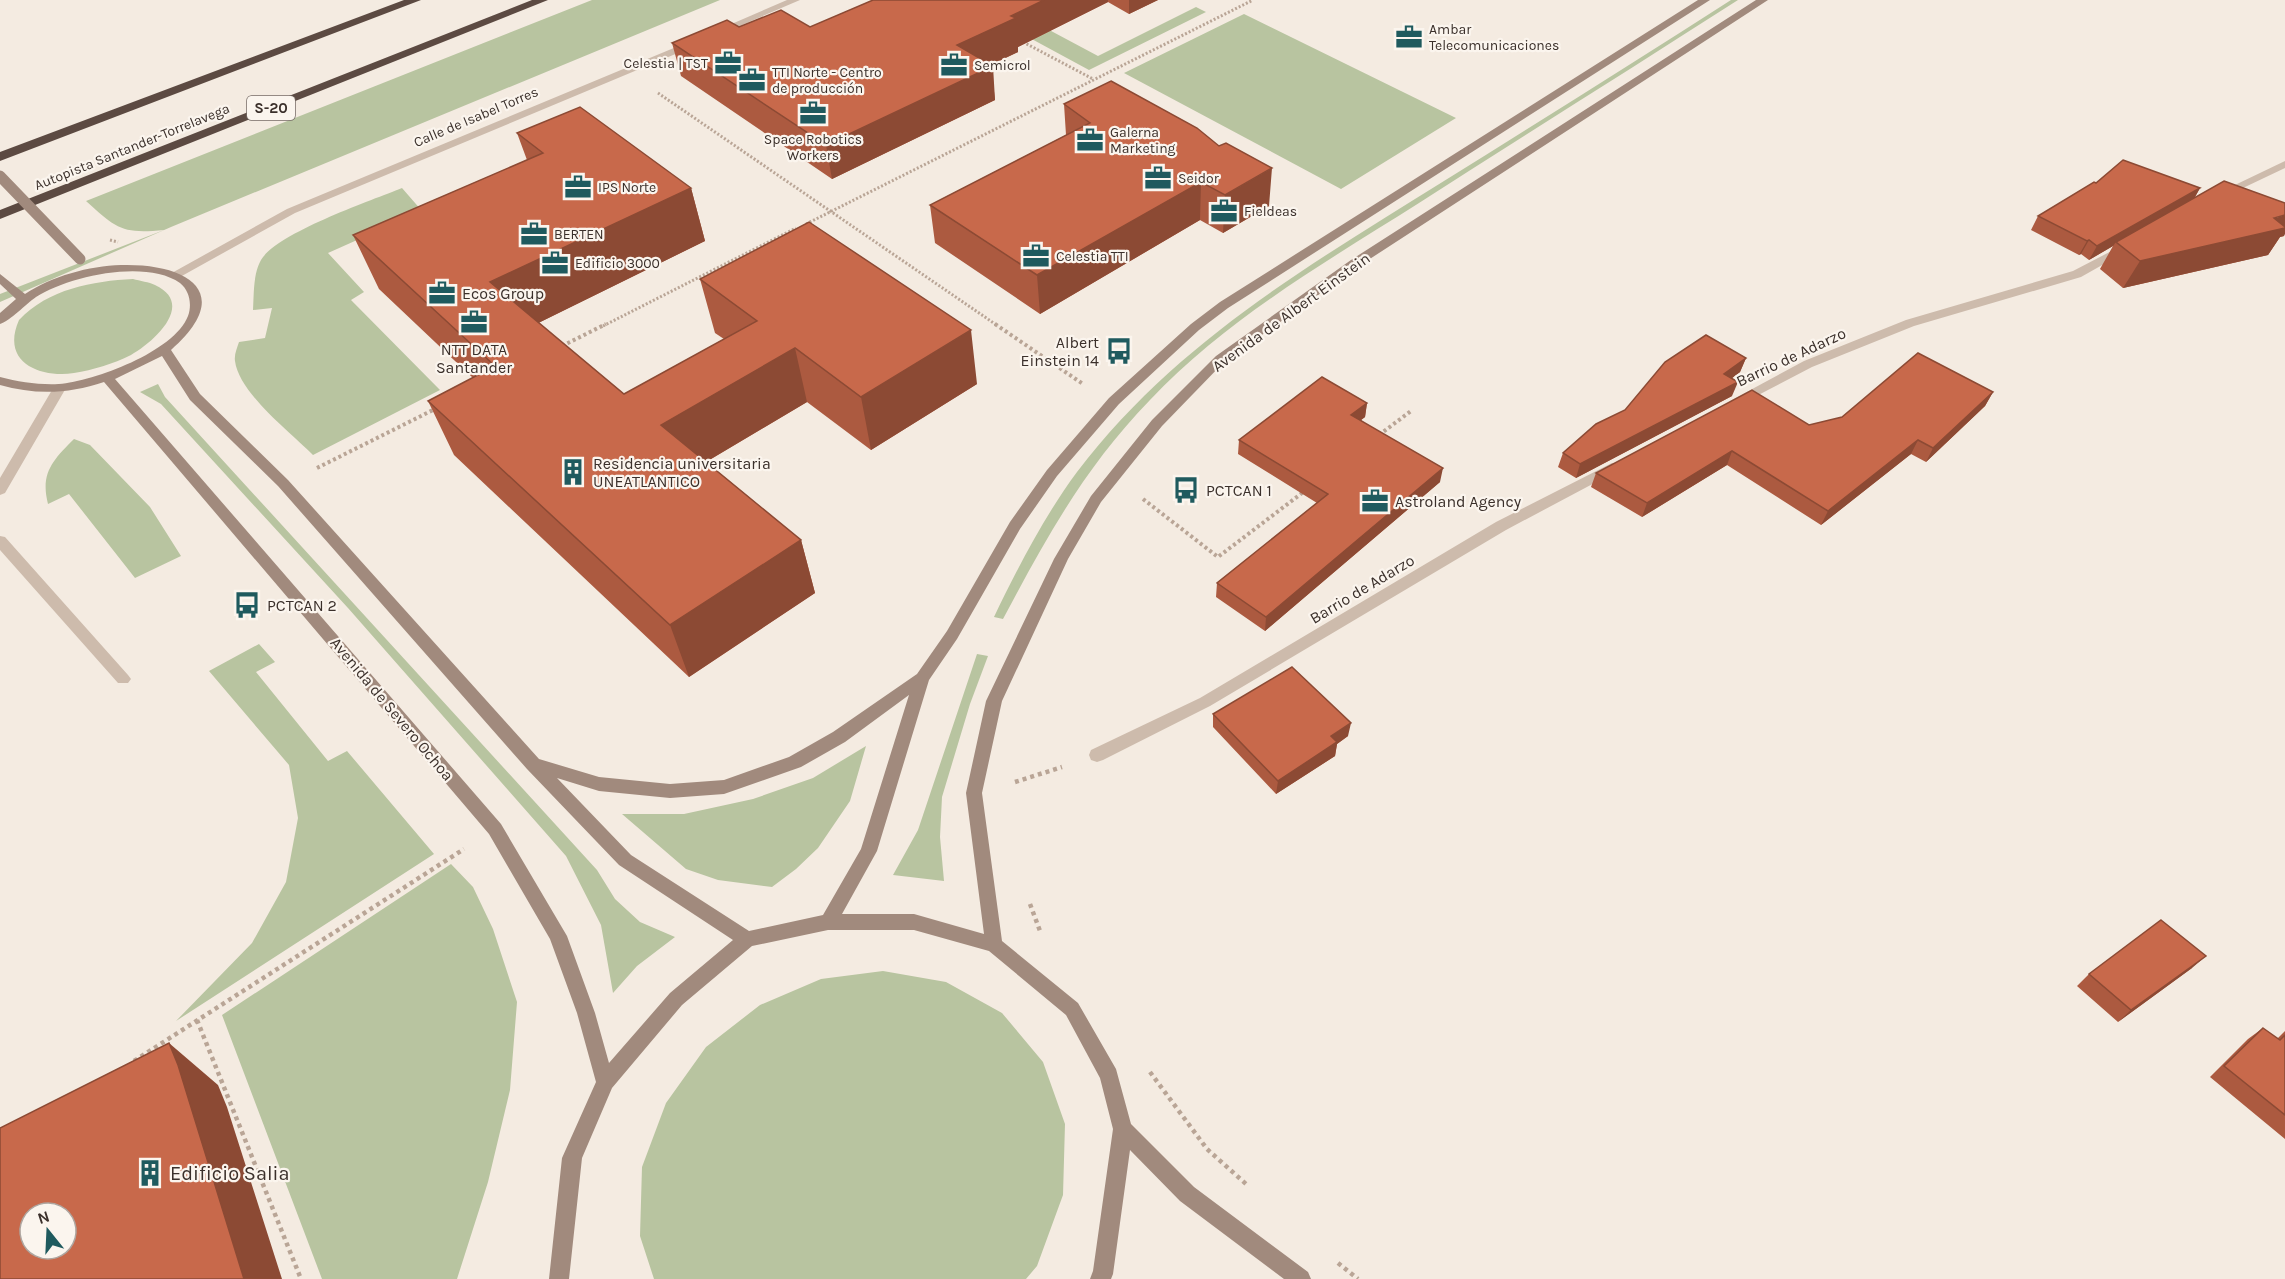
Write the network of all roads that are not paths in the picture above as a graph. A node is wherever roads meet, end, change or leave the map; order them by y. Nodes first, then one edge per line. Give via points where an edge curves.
1 (414, 0) edge
2 (542, 0) edge
3 (795, 0) edge
4 (1706, 0) edge
5 (1762, 0) edge
6 (0, 158) edge
7 (2285, 164) edge
8 (0, 176) edge
9 (2210, 200) edge
10 (0, 216) edge
11 (2139, 240) edge
12 (92, 272) junction
13 (176, 274) junction
14 (0, 278) edge
15 (23, 299) junction
16 (0, 320) edge
17 (164, 350) junction
18 (108, 378) junction
19 (0, 382) edge
20 (60, 388) junction
21 (1721, 410) edge
22 (1623, 463) edge
23 (0, 490) edge
24 (0, 541) edge
25 (922, 678) junction
26 (123, 679) dead end
27 (1097, 755) road end
28 (533, 764) junction
29 (828, 922) junction
30 (747, 939) junction
31 (994, 945) junction
32 (605, 1082) junction
33 (1123, 1129) junction
34 (559, 1279) edge
35 (1100, 1279) edge
36 (1302, 1279) edge

1 - 6 highway
2 - 10 highway, Autopista Santander-Torrelavega / S-20
3 - 13 street, Calle de Isabel Torres via 291,211
4 - 25 main road via 1224,304 1195,327 1114,401 1052,472
5 - 31 main road, Avenida de Albert Einstein via 1355,263 1220,359 1157,423 1096,499 1061,559 994,701 974,793
7 - 9 street
8 - 12 main road, bridge
11 - 21 street, Barrio de Adarzo via 2078,274 1910,323 1808,364
12 - 13 main road via 139,267
12 - 15 main road via 58,282
13 - 17 main road via 190,285 196,299 194,315 183,333
14 - 15 main road
15 - 16 main road
17 - 18 main road
17 - 28 main road via 195,397 283,483
18 - 20 main road
18 - 32 main road, Avenida de Severo Ochoa via 495,829 558,936 586,1012
19 - 20 main road via 25,388
20 - 23 street
22 - 27 street, Barrio de Adarzo via 1501,526 1205,702
24 - 26 street
25 - 28 main road via 839,737 795,762 724,787 670,791 600,784
25 - 29 main road via 869,851
28 - 30 main road via 625,860
29 - 30 main road
29 - 31 main road via 914,922
30 - 32 main road via 676,999
31 - 33 main road via 1072,1009 1109,1075
32 - 34 main road via 572,1158
33 - 35 main road
33 - 36 main road via 1187,1194

